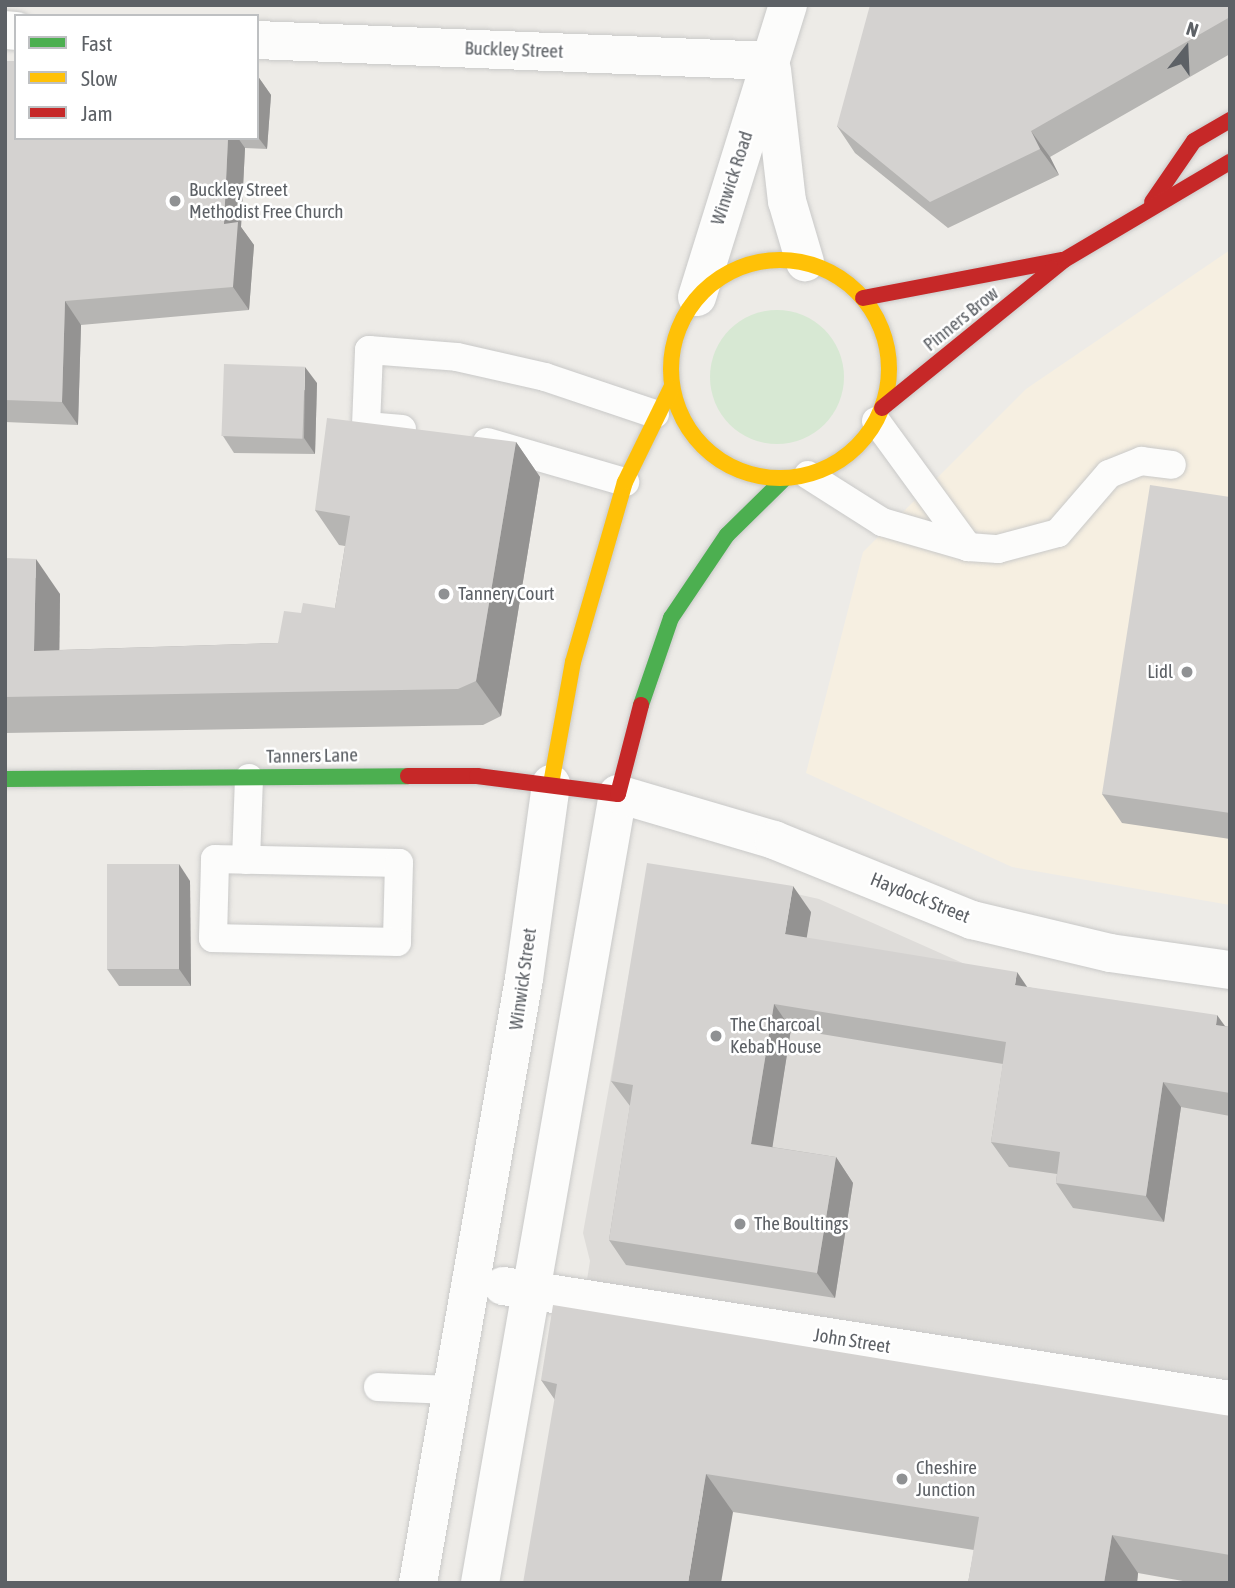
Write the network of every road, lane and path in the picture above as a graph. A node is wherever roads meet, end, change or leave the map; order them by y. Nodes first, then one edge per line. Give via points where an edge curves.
1 (788, 5) edge
2 (259, 40) edge
3 (771, 61) junction
4 (1230, 120) edge
5 (1230, 162) edge
6 (1145, 212) junction
7 (1064, 260) junction
8 (805, 262) junction
9 (697, 297) junction
10 (863, 298) junction
11 (671, 388) junction
12 (655, 414) junction
13 (879, 414) junction
14 (1172, 465) dead end
15 (797, 477) junction
16 (625, 482) junction
17 (968, 547) junction
18 (249, 778) junction
19 (5, 779) edge
20 (551, 784) junction
21 (618, 794) junction
22 (246, 860) junction
23 (1230, 970) edge
24 (473, 1282) junction
25 (528, 1290) junction
26 (378, 1387) dead end
27 (450, 1390) junction
28 (1230, 1400) edge
29 (418, 1583) edge
30 (480, 1583) edge

1 - 3 street, Winwick Road
2 - 3 street, Buckley Street
3 - 8 street, Winwick Road via 787,201
3 - 9 street, Winwick Road
4 - 6 street via 1194,141
5 - 6 street, Pinners Brow
6 - 7 street, Pinners Brow
7 - 10 street, Pinners Brow
7 - 13 street, Pinners Brow
8 - 9 street via 746,264
8 - 10 street via 837,275
9 - 11 street via 679,324
10 - 13 street via 888,350
11 - 12 street, Winwick Street
11 - 15 street via 687,427 724,464 753,476
12 - 16 street, Winwick Street
12 - 16 lane via 545,377 457,357 369,350 366,426 447,435
13 - 15 street via 859,445
13 - 17 lane
14 - 17 lane via 1141,461 1109,474 1058,533 1029,544
15 - 17 lane via 882,522
15 - 21 street via 727,535 671,618 653,659
16 - 20 street, Winwick Street via 573,662
18 - 19 street, Tanners Lane
18 - 20 street, Tanners Lane via 477,776
18 - 22 lane
20 - 21 street, Tanners Lane
20 - 24 street, Winwick Street
21 - 23 street, Haydock Street via 774,840 972,920 1110,953
21 - 25 street
22 - 22 lane via 399,863 397,942 213,938 215,859
24 - 25 street, John Street
24 - 27 street, Winwick Street
25 - 28 street, John Street
25 - 30 street
26 - 27 lane
27 - 29 street, Winwick Street

